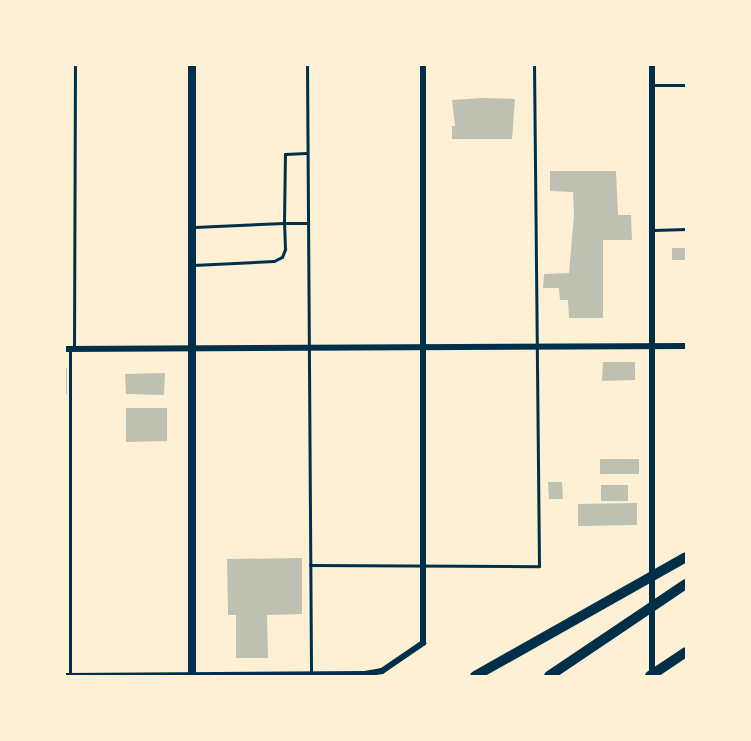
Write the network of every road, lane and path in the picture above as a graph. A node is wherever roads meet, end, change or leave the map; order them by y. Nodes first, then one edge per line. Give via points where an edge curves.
1 (75, 64) edge
2 (192, 64) edge
3 (307, 64) edge
4 (423, 64) edge
5 (534, 64) edge
6 (652, 64) edge
7 (652, 85) junction
8 (687, 85) edge
9 (306, 153) junction
10 (284, 223) junction
11 (306, 223) junction
12 (192, 227) junction
13 (652, 230) junction
14 (687, 230) edge
15 (192, 265) junction
16 (309, 346) junction
17 (687, 346) edge
18 (423, 347) junction
19 (535, 347) junction
20 (653, 347) junction
21 (194, 348) junction
22 (70, 349) edge
23 (687, 557) edge
24 (310, 565) junction
25 (424, 566) junction
26 (687, 584) edge
27 (687, 654) edge
28 (310, 675) junction
29 (64, 676) edge
30 (70, 676) edge
31 (192, 676) edge
32 (475, 676) edge
33 (549, 676) edge
34 (651, 676) edge
35 (663, 676) edge

1 - 22 lane
2 - 12 main road
3 - 9 lane
4 - 18 street
5 - 19 lane
6 - 7 street
7 - 8 lane
7 - 13 street
9 - 10 lane via 285,154
9 - 11 lane
10 - 11 lane
10 - 12 lane
10 - 15 lane via 282,257
11 - 16 lane
12 - 15 main road
13 - 14 lane
13 - 20 street
15 - 21 main road
16 - 18 street
16 - 21 street
16 - 24 lane
17 - 20 street
18 - 19 street
18 - 25 street
19 - 20 street
19 - 25 lane via 538,566
20 - 34 street
21 - 22 street
21 - 31 main road
22 - 30 lane
23 - 32 highway
24 - 25 lane
24 - 28 lane
25 - 28 street via 423,643 382,671
26 - 33 highway
27 - 34 highway
27 - 35 highway
28 - 31 street
29 - 30 street
30 - 31 street

